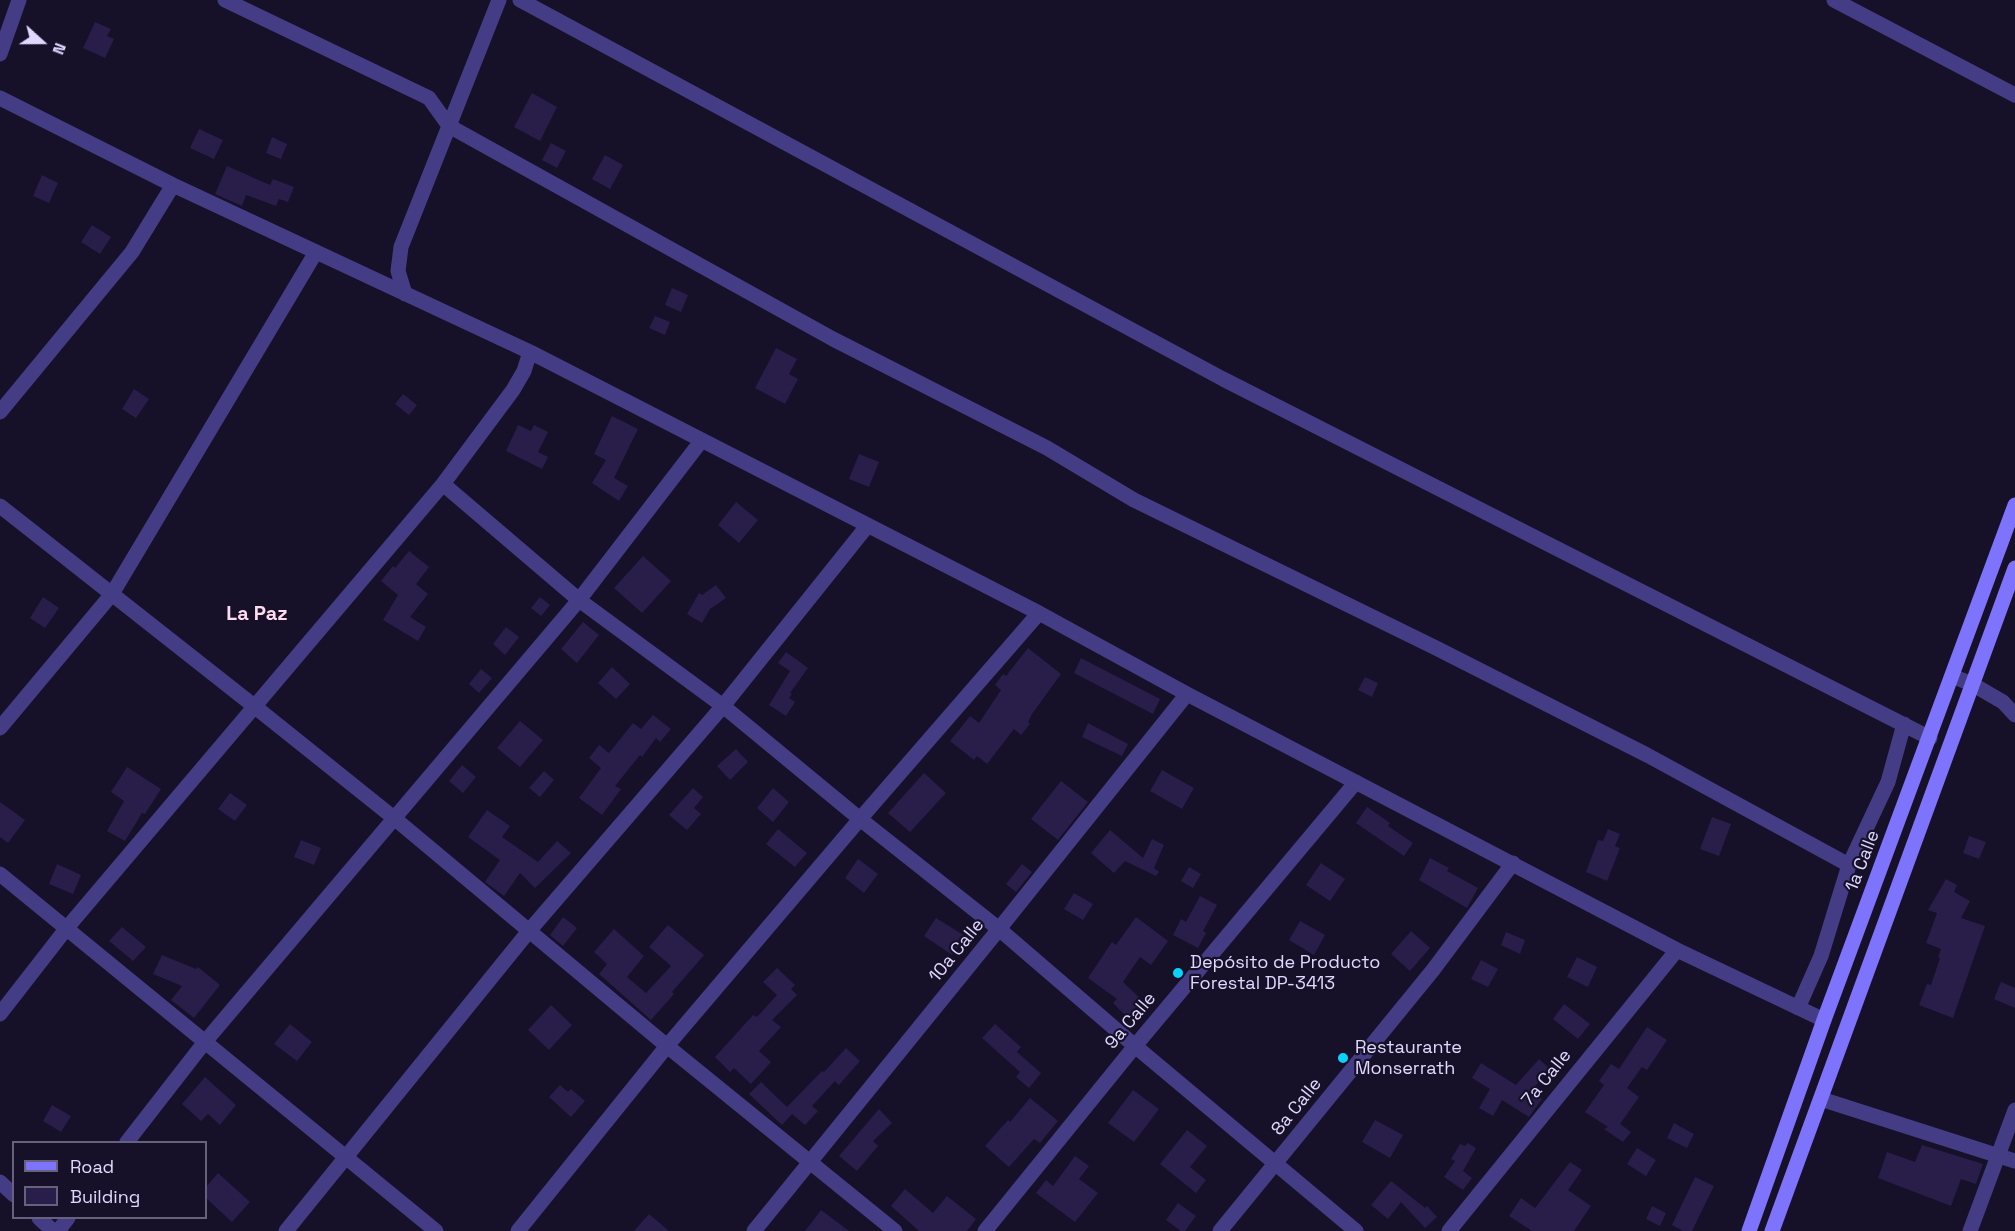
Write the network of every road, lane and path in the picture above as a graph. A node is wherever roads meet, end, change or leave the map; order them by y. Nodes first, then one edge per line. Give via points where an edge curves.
1 (20, 0) edge
2 (225, 0) edge
3 (499, 0) edge
4 (520, 0) edge
5 (1834, 0) edge
6 (1857, 5) edge
7 (0, 54) edge
8 (2015, 95) edge
9 (0, 98) edge
10 (449, 126) junction
11 (173, 185) junction
12 (316, 252) junction
13 (405, 294) junction
14 (530, 352) junction
15 (0, 412) edge
16 (702, 440) junction
17 (443, 484) junction
18 (2015, 505) edge
19 (0, 506) edge
20 (868, 525) junction
21 (2015, 568) edge
22 (112, 594) junction
23 (579, 600) junction
24 (1039, 613) junction
25 (1952, 676) junction
26 (1972, 684) junction
27 (1187, 694) junction
28 (723, 705) junction
29 (254, 706) junction
30 (2015, 715) edge
31 (1904, 724) junction
32 (0, 728) edge
33 (1930, 738) junction
34 (1356, 782) junction
35 (394, 818) junction
36 (860, 819) junction
37 (1513, 863) junction
38 (1849, 865) junction
39 (0, 874) edge
40 (66, 929) junction
41 (999, 929) junction
42 (529, 931) junction
43 (1677, 950) junction
44 (1798, 1008) junction
45 (0, 1014) edge
46 (1824, 1020) junction
47 (204, 1043) junction
48 (667, 1046) junction
49 (1135, 1046) junction
50 (1821, 1099) junction
51 (2015, 1110) edge
52 (129, 1141) edge
53 (345, 1156) junction
54 (1998, 1156) junction
55 (811, 1161) junction
56 (2015, 1161) edge
57 (1277, 1164) junction
58 (0, 1182) edge
59 (12, 1193) edge
60 (40, 1219) edge
61 (67, 1219) edge
62 (56, 1231) edge
63 (286, 1231) edge
64 (436, 1231) edge
65 (518, 1231) edge
66 (754, 1231) edge
67 (895, 1231) edge
68 (985, 1231) edge
69 (1220, 1231) edge
70 (1356, 1231) edge
71 (1449, 1231) edge
72 (1749, 1231) edge
73 (1772, 1231) edge
74 (1970, 1231) edge

1 - 7 street
2 - 10 street via 429,98
3 - 10 street
4 - 31 street via 1223,379
5 - 6 street
6 - 8 street
9 - 11 street
10 - 13 street via 400,247 398,272
10 - 38 street via 833,339 1047,448 1134,501 1647,755
11 - 12 street
11 - 15 street via 132,252
12 - 13 street
12 - 22 street
13 - 14 street
14 - 16 street
14 - 17 street via 513,390
16 - 20 street
16 - 23 street
17 - 23 street
17 - 29 street
18 - 25 main road, 1a Calle
19 - 22 street
20 - 24 street
20 - 28 street
21 - 26 main road
22 - 29 street
22 - 32 street
23 - 28 street
23 - 35 street
24 - 27 street
24 - 36 street
25 - 26 street
25 - 33 main road, 1a Calle
26 - 30 street via 2004,702
26 - 50 main road
27 - 34 street
27 - 41 street, 10a Calle
28 - 36 street
28 - 42 street
29 - 35 street
29 - 40 street
31 - 33 street
31 - 38 street via 1888,782
33 - 46 main road, 1a Calle
34 - 37 street
34 - 49 street, 9a Calle
35 - 42 street
35 - 47 street
36 - 41 street
36 - 48 street
37 - 43 street
37 - 57 street, 8a Calle via 1433,970
38 - 44 street via 1821,956
39 - 40 street
40 - 45 street
40 - 47 street
41 - 49 street
41 - 55 street, 10a Calle
42 - 48 street
42 - 53 street
43 - 44 street
43 - 71 street, 7a Calle
44 - 46 street
46 - 72 main road, 1a Calle
47 - 52 street
47 - 53 street
48 - 55 street
48 - 65 street
49 - 57 street
49 - 68 street, 9a Calle
50 - 54 street
50 - 73 main road
51 - 54 street
53 - 63 street
53 - 64 street
54 - 56 street
54 - 74 street
55 - 66 street, 10a Calle
55 - 67 street
57 - 69 street, 8a Calle
57 - 70 street
58 - 59 street
60 - 62 street
61 - 62 street

